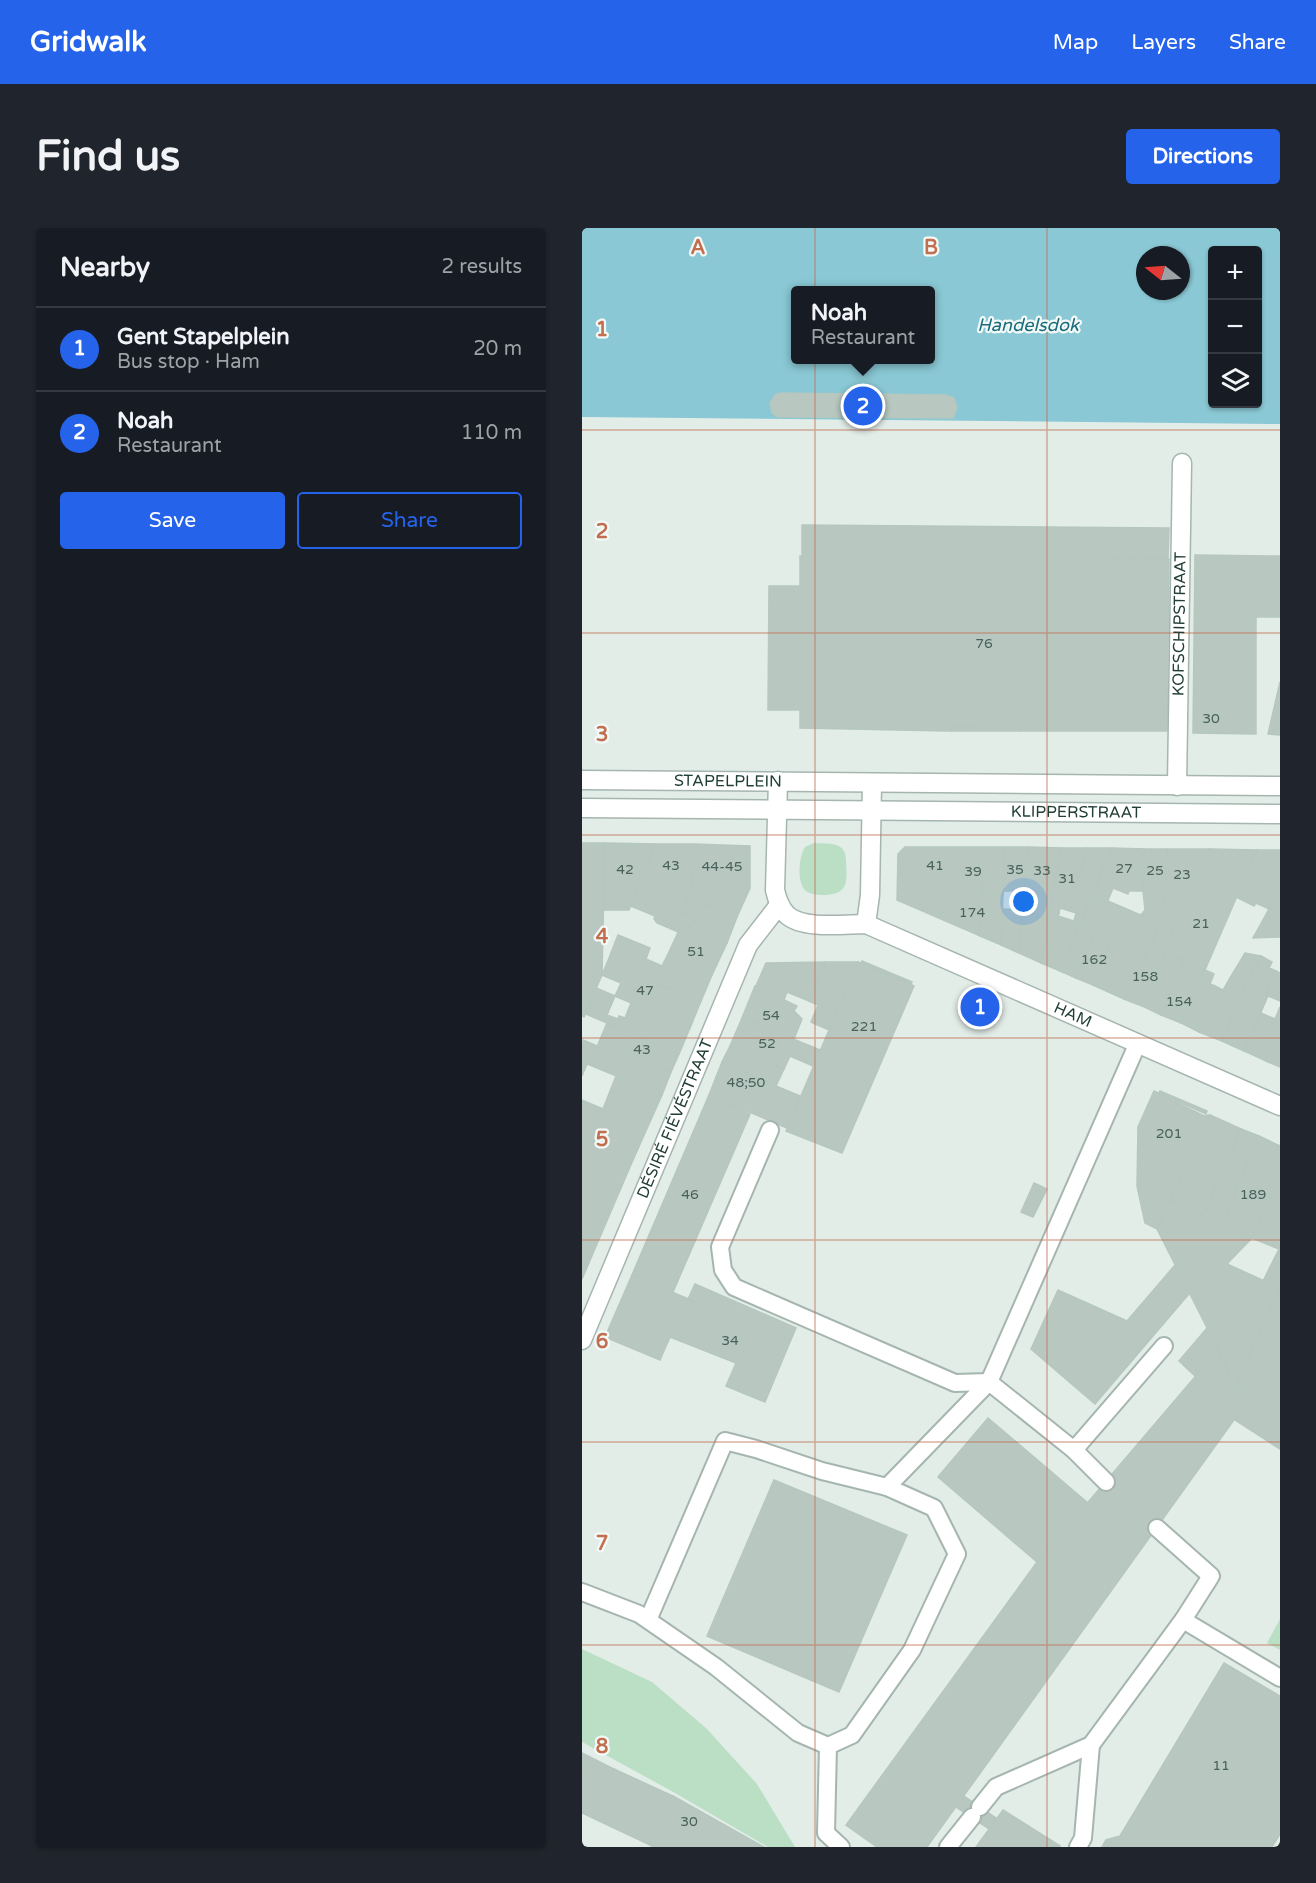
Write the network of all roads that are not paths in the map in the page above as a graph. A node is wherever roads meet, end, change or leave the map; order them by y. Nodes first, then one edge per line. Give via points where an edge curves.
1 (1182, 463) dead end
2 (582, 780) edge
3 (658, 780) junction
4 (778, 781) junction
5 (872, 783) junction
6 (1177, 786) junction
7 (1280, 786) edge
8 (582, 808) edge
9 (657, 809) junction
10 (777, 810) junction
11 (872, 811) junction
12 (1280, 814) edge
13 (779, 905) junction
14 (866, 924) junction
15 (1137, 1045) junction
16 (1280, 1106) edge
17 (770, 1130) dead end
18 (582, 1340) edge
19 (1164, 1346) dead end
20 (989, 1382) junction
21 (1074, 1450) junction
22 (1106, 1482) dead end
23 (887, 1487) junction
24 (1157, 1528) dead end
25 (582, 1592) edge
26 (648, 1620) junction
27 (1183, 1620) junction
28 (1280, 1678) edge
29 (828, 1746) junction
30 (1091, 1746) junction
31 (841, 1847) edge
32 (948, 1847) edge
33 (1078, 1847) edge

1 - 6 street, KOFSCHIPSTRAAT
2 - 3 street, STAPELPLEIN
3 - 4 street, STAPELPLEIN
3 - 9 street
4 - 5 street, STAPELPLEIN
4 - 10 street
5 - 6 street, KLIPPERSTRAAT
5 - 11 street
6 - 7 street, KLIPPERSTRAAT
8 - 9 street, STAPELPLEIN
9 - 10 street, STAPELPLEIN
10 - 11 street, STAPELPLEIN
10 - 13 street via 775,890
11 - 12 street, KLIPPERSTRAAT
11 - 14 street
13 - 14 street, HAM via 800,922
13 - 18 street, DÉSIRÉ FIÉVÉSTRAAT via 748,945
14 - 15 street, HAM
15 - 16 street, HAM
15 - 20 lane
17 - 20 lane via 720,1247 723,1270 734,1287 955,1383
19 - 21 lane
20 - 21 lane
20 - 23 lane
21 - 22 lane
23 - 26 lane via 725,1441
23 - 29 lane via 934,1508 957,1554 912,1650 852,1735
24 - 27 lane via 1211,1576
25 - 26 lane
26 - 29 lane via 716,1667 798,1733
27 - 28 lane
27 - 30 lane
29 - 31 lane via 826,1833
30 - 32 lane via 996,1787
30 - 33 lane via 1083,1838

